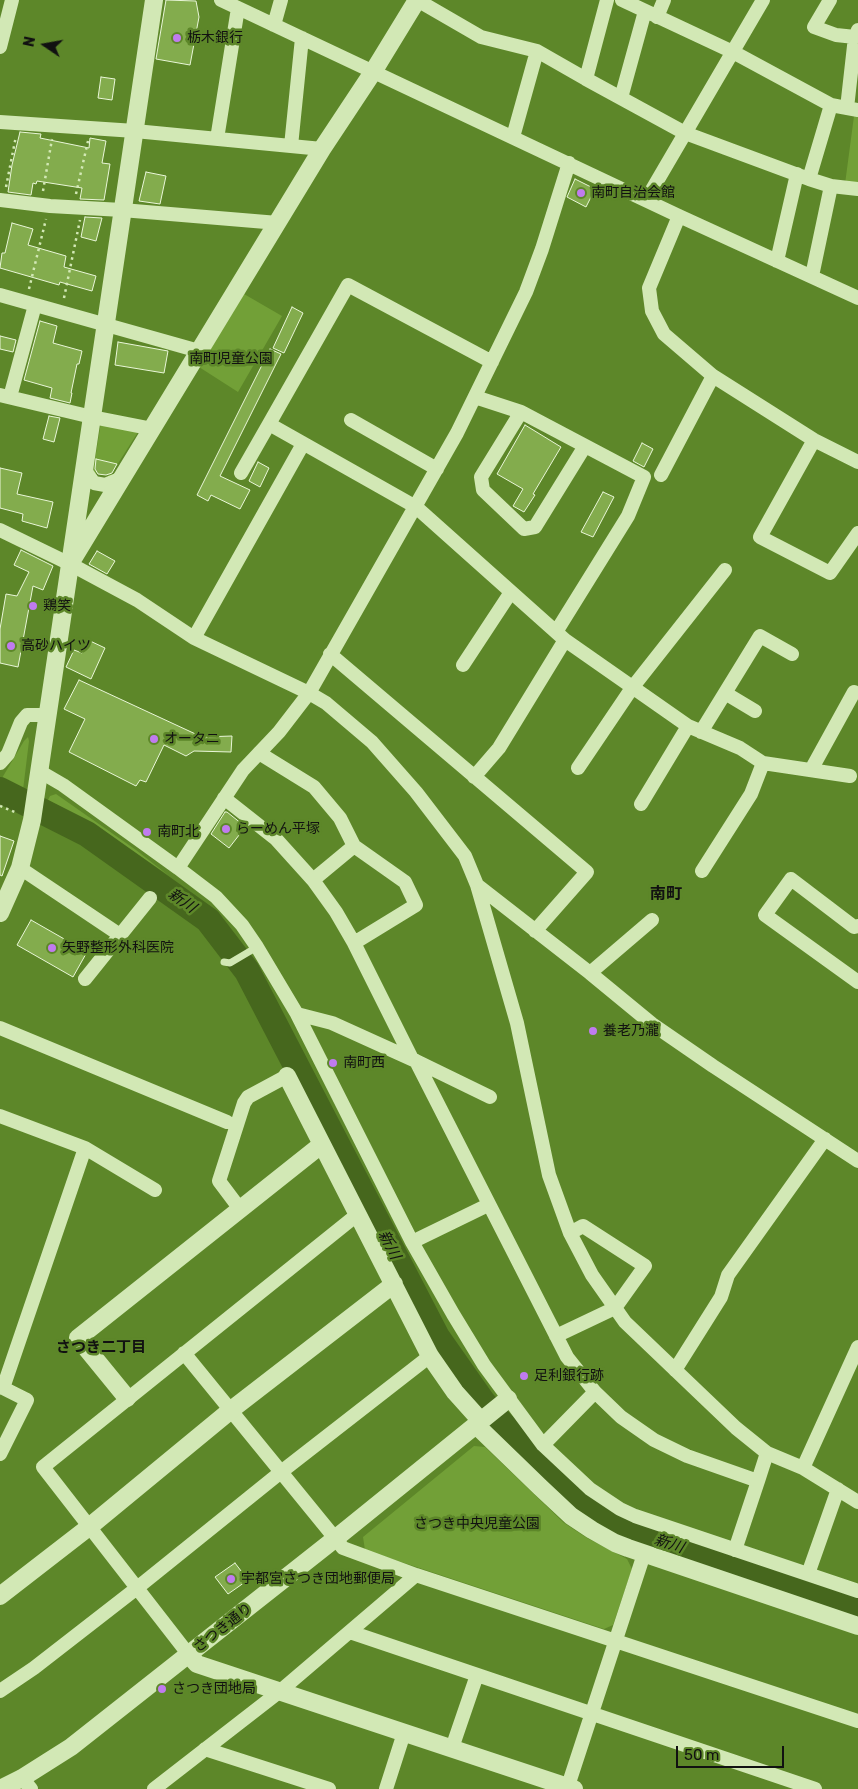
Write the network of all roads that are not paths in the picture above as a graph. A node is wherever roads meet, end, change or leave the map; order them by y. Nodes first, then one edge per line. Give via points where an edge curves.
1 (12, 0) edge
2 (154, 0) edge
3 (281, 0) edge
4 (417, 0) edge
5 (607, 0) edge
6 (664, 0) edge
7 (763, 0) edge
8 (830, 0) edge
9 (625, 1) edge
10 (230, 3) edge
11 (651, 14) junction
12 (274, 25) junction
13 (857, 34) edge
14 (302, 38) junction
15 (0, 47) edge
16 (537, 51) junction
17 (734, 52) junction
18 (373, 72) junction
19 (586, 79) junction
20 (621, 98) junction
21 (832, 104) junction
22 (853, 109) edge
23 (0, 122) edge
24 (134, 131) junction
25 (685, 133) junction
26 (512, 137) junction
27 (217, 139) junction
28 (291, 146) junction
29 (322, 149) junction
30 (569, 163) junction
31 (803, 176) junction
32 (831, 186) junction
33 (858, 189) edge
34 (1, 200) edge
35 (646, 200) junction
36 (122, 210) junction
37 (680, 216) junction
38 (278, 223) junction
39 (777, 261) junction
40 (812, 276) junction
41 (0, 296) edge
42 (858, 298) edge
43 (30, 304) junction
44 (106, 324) junction
45 (199, 352) junction
46 (492, 362) junction
47 (713, 376) junction
48 (5, 396) edge
49 (475, 396) junction
50 (520, 412) junction
51 (92, 417) junction
52 (351, 420) dead end
53 (270, 424) junction
54 (152, 429) junction
55 (814, 440) junction
56 (303, 444) junction
57 (585, 446) junction
58 (858, 462) edge
59 (84, 469) junction
60 (437, 469) junction
61 (241, 473) dead end
62 (661, 476) dead end
63 (122, 478) junction
64 (416, 507) junction
65 (0, 530) edge
66 (858, 533) edge
67 (70, 564) junction
68 (725, 570) dead end
69 (510, 592) junction
70 (561, 636) junction
71 (194, 638) junction
72 (330, 654) junction
73 (792, 654) dead end
74 (463, 665) dead end
75 (632, 688) junction
76 (854, 692) dead end
77 (309, 693) junction
78 (725, 693) junction
79 (755, 711) dead end
80 (47, 715) junction
81 (688, 726) junction
82 (701, 732) junction
83 (259, 753) junction
84 (0, 763) edge
85 (763, 763) junction
86 (578, 768) dead end
87 (812, 770) junction
88 (39, 771) junction
89 (850, 776) dead end
90 (474, 777) junction
91 (224, 798) junction
92 (641, 804) dead end
93 (354, 846) junction
94 (20, 868) junction
95 (178, 868) junction
96 (702, 871) dead end
97 (313, 880) junction
98 (477, 885) junction
99 (150, 898) dead end
100 (0, 913) edge
101 (652, 920) dead end
102 (858, 926) edge
103 (535, 931) junction
104 (120, 935) junction
105 (354, 943) junction
106 (257, 947) junction
107 (227, 963) dead end
108 (590, 972) junction
109 (85, 979) dead end
110 (858, 982) edge
111 (297, 1014) junction
112 (0, 1028) edge
113 (414, 1060) junction
114 (287, 1076) joint
115 (490, 1097) dead end
116 (0, 1116) edge
117 (227, 1122) dead end
118 (825, 1139) junction
119 (321, 1145) junction
120 (85, 1148) junction
121 (858, 1161) edge
122 (155, 1190) dead end
123 (488, 1205) junction
124 (240, 1209) junction
125 (358, 1214) junction
126 (570, 1233) junction
127 (412, 1242) junction
128 (394, 1284) junction
129 (616, 1308) junction
130 (556, 1336) junction
131 (184, 1353) junction
132 (857, 1353) edge
133 (430, 1356) junction
134 (675, 1370) junction
135 (1, 1387) edge
136 (595, 1392) junction
137 (127, 1398) junction
138 (231, 1410) junction
139 (490, 1413) junction
140 (543, 1445) junction
141 (767, 1453) junction
142 (0, 1454) edge
143 (803, 1468) junction
144 (281, 1472) junction
145 (758, 1481) junction
146 (838, 1489) junction
147 (858, 1502) edge
148 (89, 1527) junction
149 (336, 1538) junction
150 (735, 1550) junction
151 (644, 1554) junction
152 (808, 1574) junction
153 (416, 1575) junction
154 (136, 1588) junction
155 (858, 1592) edge
156 (0, 1596) edge
157 (858, 1626) edge
158 (350, 1632) junction
159 (616, 1640) junction
160 (188, 1655) junction
161 (477, 1675) junction
162 (0, 1691) edge
163 (279, 1692) junction
164 (592, 1714) junction
165 (858, 1721) edge
166 (404, 1733) junction
167 (452, 1748) junction
168 (205, 1749) junction
169 (27, 1783) edge
170 (305, 1785) edge
171 (570, 1788) edge
172 (0, 1789) edge
173 (154, 1789) edge
174 (329, 1789) edge
175 (386, 1789) edge
176 (815, 1789) edge

1 - 15 street
2 - 24 street
3 - 12 street
4 - 16 street via 481,37
4 - 18 street
5 - 19 street
6 - 11 street
7 - 17 street
8 - 13 street via 814,27 836,35
9 - 11 street
10 - 12 street
10 - 27 street
11 - 17 street
11 - 20 street
12 - 14 street
13 - 22 street
14 - 18 street
14 - 28 street
16 - 19 street
16 - 26 street
17 - 21 street
17 - 25 street
18 - 26 street
18 - 29 street
19 - 20 street
20 - 25 street
21 - 22 street
21 - 31 street
23 - 24 street
24 - 27 street
24 - 36 street
25 - 31 street
25 - 35 street
26 - 30 street
27 - 28 street
28 - 29 street
29 - 38 street
30 - 35 street
30 - 46 street via 526,292
31 - 32 street
31 - 39 street
32 - 33 street
32 - 40 street
34 - 36 street
35 - 37 street
36 - 38 street
36 - 44 street
37 - 39 street
37 - 47 street via 649,288 652,311 664,334
38 - 45 street
39 - 40 street
40 - 42 street
41 - 43 street
43 - 44 street
43 - 48 street
44 - 45 street
44 - 51 street
45 - 54 street
46 - 49 street
46 - 53 street via 348,285
47 - 55 street
47 - 62 street
48 - 51 street
49 - 50 street
49 - 60 street
50 - 57 street
50 - 57 street via 481,477 484,490 524,529 535,527
51 - 54 street
51 - 59 street
52 - 60 street
53 - 56 street
53 - 61 street
54 - 63 street
55 - 58 street
55 - 66 street via 760,537 830,573
56 - 64 street
56 - 71 street
57 - 70 street via 644,477 628,516
59 - 63 street via 94,483 105,485
59 - 67 street
60 - 64 street
63 - 67 street
64 - 69 street
64 - 72 street
65 - 67 street
67 - 71 street via 137,600
67 - 80 street
68 - 75 street
69 - 70 street
69 - 74 street
70 - 75 street
70 - 90 street via 499,748
71 - 77 street
72 - 77 street
72 - 90 street
73 - 78 street via 760,636
75 - 81 street
75 - 86 street
76 - 87 street
77 - 83 street
77 - 98 street via 326,703 372,742 465,856
78 - 79 street
78 - 82 street
80 - 84 street via 27,714 8,754
80 - 88 street
81 - 82 street
81 - 92 street
82 - 85 street via 740,748
83 - 91 street via 242,770
83 - 93 street via 314,787 340,818
85 - 87 street
85 - 96 street via 751,794
87 - 89 street
88 - 94 street via 32,820
88 - 95 street
90 - 103 street via 587,872
91 - 95 street
91 - 97 street via 276,839
93 - 97 street
93 - 105 street via 405,882 416,905
94 - 100 street
94 - 104 street
95 - 106 street via 216,897
97 - 105 street
98 - 103 street
98 - 126 street via 517,1024 549,1175
99 - 104 street
101 - 108 street
102 - 110 street via 854,927 791,879 765,915
103 - 108 street
104 - 109 street
105 - 113 street
106 - 107 lane
106 - 111 street
108 - 118 street via 652,1024
111 - 113 street via 332,1023
111 - 127 street
112 - 117 street
113 - 115 street
113 - 123 street
114 - 119 street
114 - 124 street via 248,1097 244,1103 219,1180
116 - 120 street
118 - 121 street
118 - 134 street via 728,1275 721,1297
119 - 124 street
119 - 125 street
120 - 122 street
120 - 135 street
123 - 127 street
123 - 130 street
124 - 137 street via 78,1338
125 - 128 street
125 - 131 street
126 - 129 street via 592,1275
126 - 129 street via 583,1226 645,1266
127 - 139 street via 469,1342
128 - 133 street
128 - 138 street
129 - 130 street
129 - 134 street via 625,1322
130 - 136 street via 567,1357
131 - 137 street
131 - 138 street
132 - 143 street
133 - 139 street via 455,1392
133 - 144 street
134 - 141 street
135 - 142 street via 27,1400
136 - 140 street
136 - 145 street via 654,1440 687,1456
137 - 148 street via 43,1468
138 - 144 street
138 - 148 street
139 - 140 street
139 - 149 street, さつき通り
139 - 151 street via 540,1488 592,1530
140 - 150 street via 590,1489 620,1509
141 - 143 street
141 - 145 street
143 - 146 street
144 - 149 street
144 - 154 street
145 - 150 street
146 - 147 street
146 - 152 street
148 - 154 street
148 - 156 street
149 - 153 street via 343,1548
149 - 160 street, さつき通り
150 - 152 street
151 - 157 street
151 - 159 street
152 - 155 street
153 - 158 street
153 - 159 street
154 - 160 street
154 - 162 street
158 - 161 street
158 - 163 street
159 - 164 street
159 - 165 street
160 - 163 street via 198,1664
160 - 169 street, さつき通り
161 - 164 street
161 - 167 street
163 - 166 street
163 - 168 street
164 - 171 street
164 - 176 street
166 - 167 street
166 - 175 street
167 - 171 street
168 - 170 street
168 - 173 street
169 - 172 street, さつき通り
170 - 174 street

